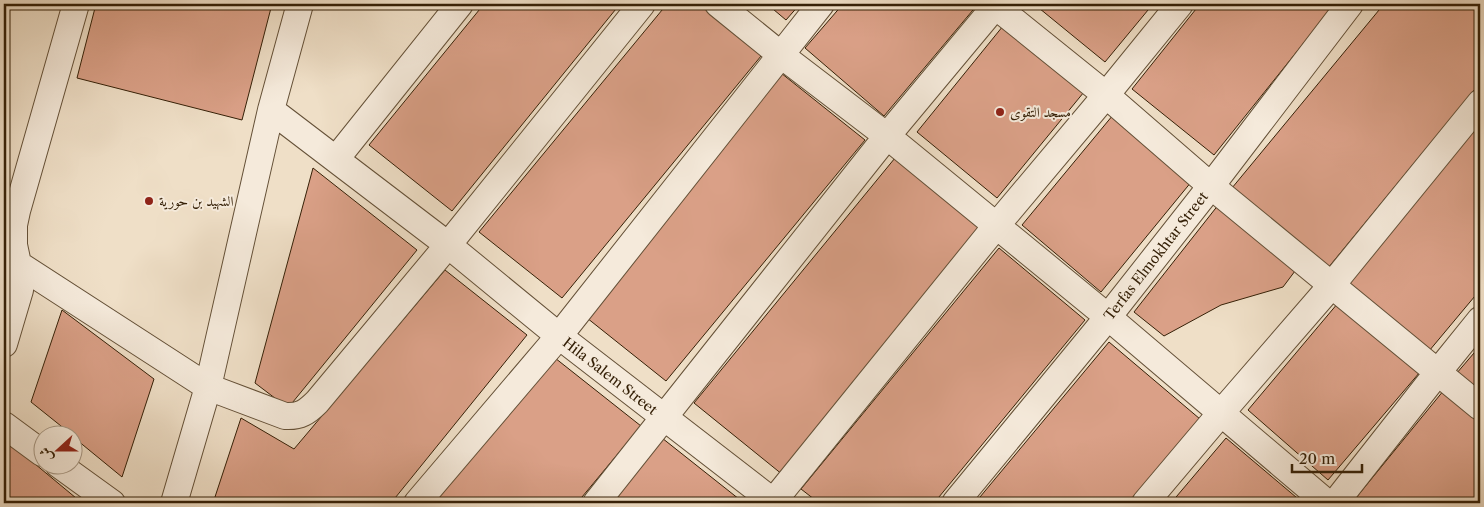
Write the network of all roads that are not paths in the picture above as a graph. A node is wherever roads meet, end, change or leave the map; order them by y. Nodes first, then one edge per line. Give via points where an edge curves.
1 (76, 4) edge
2 (300, 4) edge
3 (460, 4) edge
4 (642, 4) edge
5 (718, 4) edge
6 (821, 4) edge
7 (995, 4) edge
8 (1180, 4) edge
9 (1350, 4) edge
10 (781, 54) junction
11 (1106, 95) junction
12 (1480, 103) edge
13 (271, 110) junction
14 (887, 136) junction
15 (336, 159) junction
16 (1212, 186) junction
17 (996, 226) junction
18 (448, 245) junction
19 (18, 264) junction
20 (1331, 286) junction
21 (1108, 318) junction
22 (1480, 320) edge
23 (559, 336) junction
24 (4, 344) edge
25 (1438, 372) junction
26 (208, 387) junction
27 (1480, 407) edge
28 (1221, 413) junction
29 (663, 417) junction
30 (4, 425) edge
31 (32, 446) edge
32 (72, 474) edge
33 (112, 503) edge
34 (174, 503) edge
35 (417, 503) edge
36 (596, 503) edge
37 (774, 503) edge
38 (955, 503) edge
39 (1145, 503) edge
40 (1328, 503) edge
41 (1335, 503) edge

1 - 19 street via 17,211 14,245
2 - 13 street
3 - 15 street
4 - 18 street
5 - 10 street
6 - 10 street
7 - 11 street
7 - 14 street
8 - 11 street
9 - 16 street, Terfas Elmokhtar Street
10 - 14 street
10 - 23 street
11 - 16 street
11 - 17 street
12 - 20 street
13 - 15 street, Hila Salem Street
13 - 26 street
14 - 17 street
14 - 29 street
15 - 18 street, Hila Salem Street
16 - 20 street
16 - 21 street, Terfas Elmokhtar Street
17 - 21 street
17 - 37 street
18 - 23 street, Hila Salem Street
18 - 26 street via 317,402 301,415 285,416
19 - 24 street via 20,290
19 - 26 street
20 - 25 street
20 - 28 street
21 - 28 street
21 - 38 street, Terfas Elmokhtar Street
22 - 25 street
23 - 29 street, Hila Salem Street
23 - 35 street
25 - 27 street
25 - 41 street
26 - 34 street
28 - 39 street
28 - 40 street
29 - 36 street
29 - 37 street, Hila Salem Street
30 - 31 street
32 - 33 street

